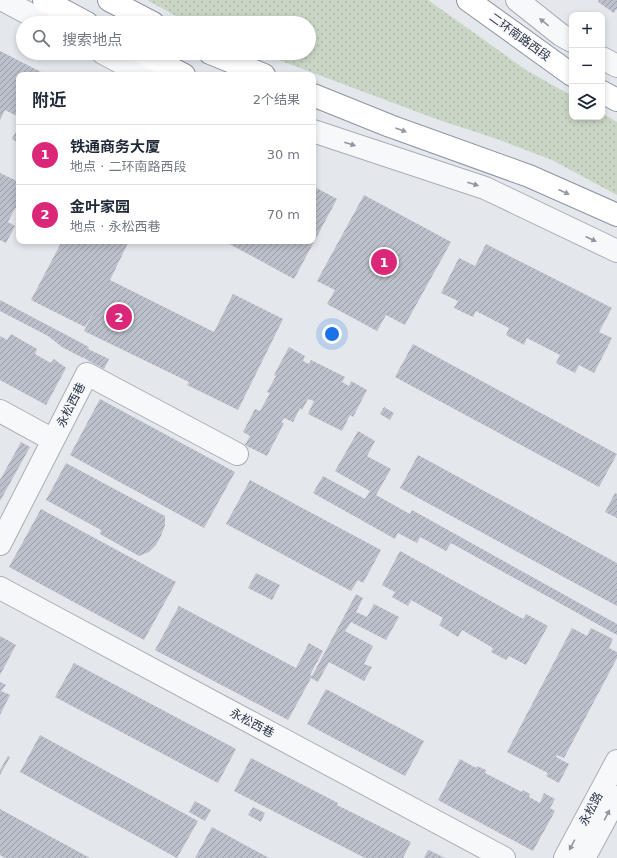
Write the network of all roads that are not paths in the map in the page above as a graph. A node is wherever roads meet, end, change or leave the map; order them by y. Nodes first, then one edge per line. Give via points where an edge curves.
1 (3, 0) edge
2 (44, 0) edge
3 (109, 0) edge
4 (468, 0) edge
5 (517, 0) edge
6 (33, 16) edge
7 (74, 16) edge
8 (140, 16) edge
9 (569, 39) edge
10 (227, 60) edge
11 (605, 60) edge
12 (146, 62) edge
13 (617, 66) edge
14 (175, 72) edge
15 (257, 72) edge
16 (569, 73) edge
17 (605, 94) edge
18 (316, 96) edge
19 (617, 100) edge
20 (316, 132) edge
21 (617, 215) edge
22 (617, 251) edge
23 (0, 411) edge
24 (53, 440) junction
25 (237, 454) dead end
26 (0, 544) edge
27 (0, 588) edge
28 (617, 761) edge
29 (617, 796) edge
30 (504, 858) edge
31 (565, 858) edge
32 (584, 858) edge

1 - 6 street
2 - 7 highway
3 - 8 highway
4 - 16 highway, 二环南路西段
9 -> 5 street
10 - 15 highway
11 - 13 street
12 - 14 highway
17 - 19 highway
18 -> 21 highway via 528,176
20 -> 22 street via 485,188
23 - 24 street
24 - 25 street, 永松西巷 via 87,374
24 - 26 street, 永松西巷
27 - 30 street, 永松西巷
28 -> 31 street, 永松路
32 -> 29 street, 永松路

